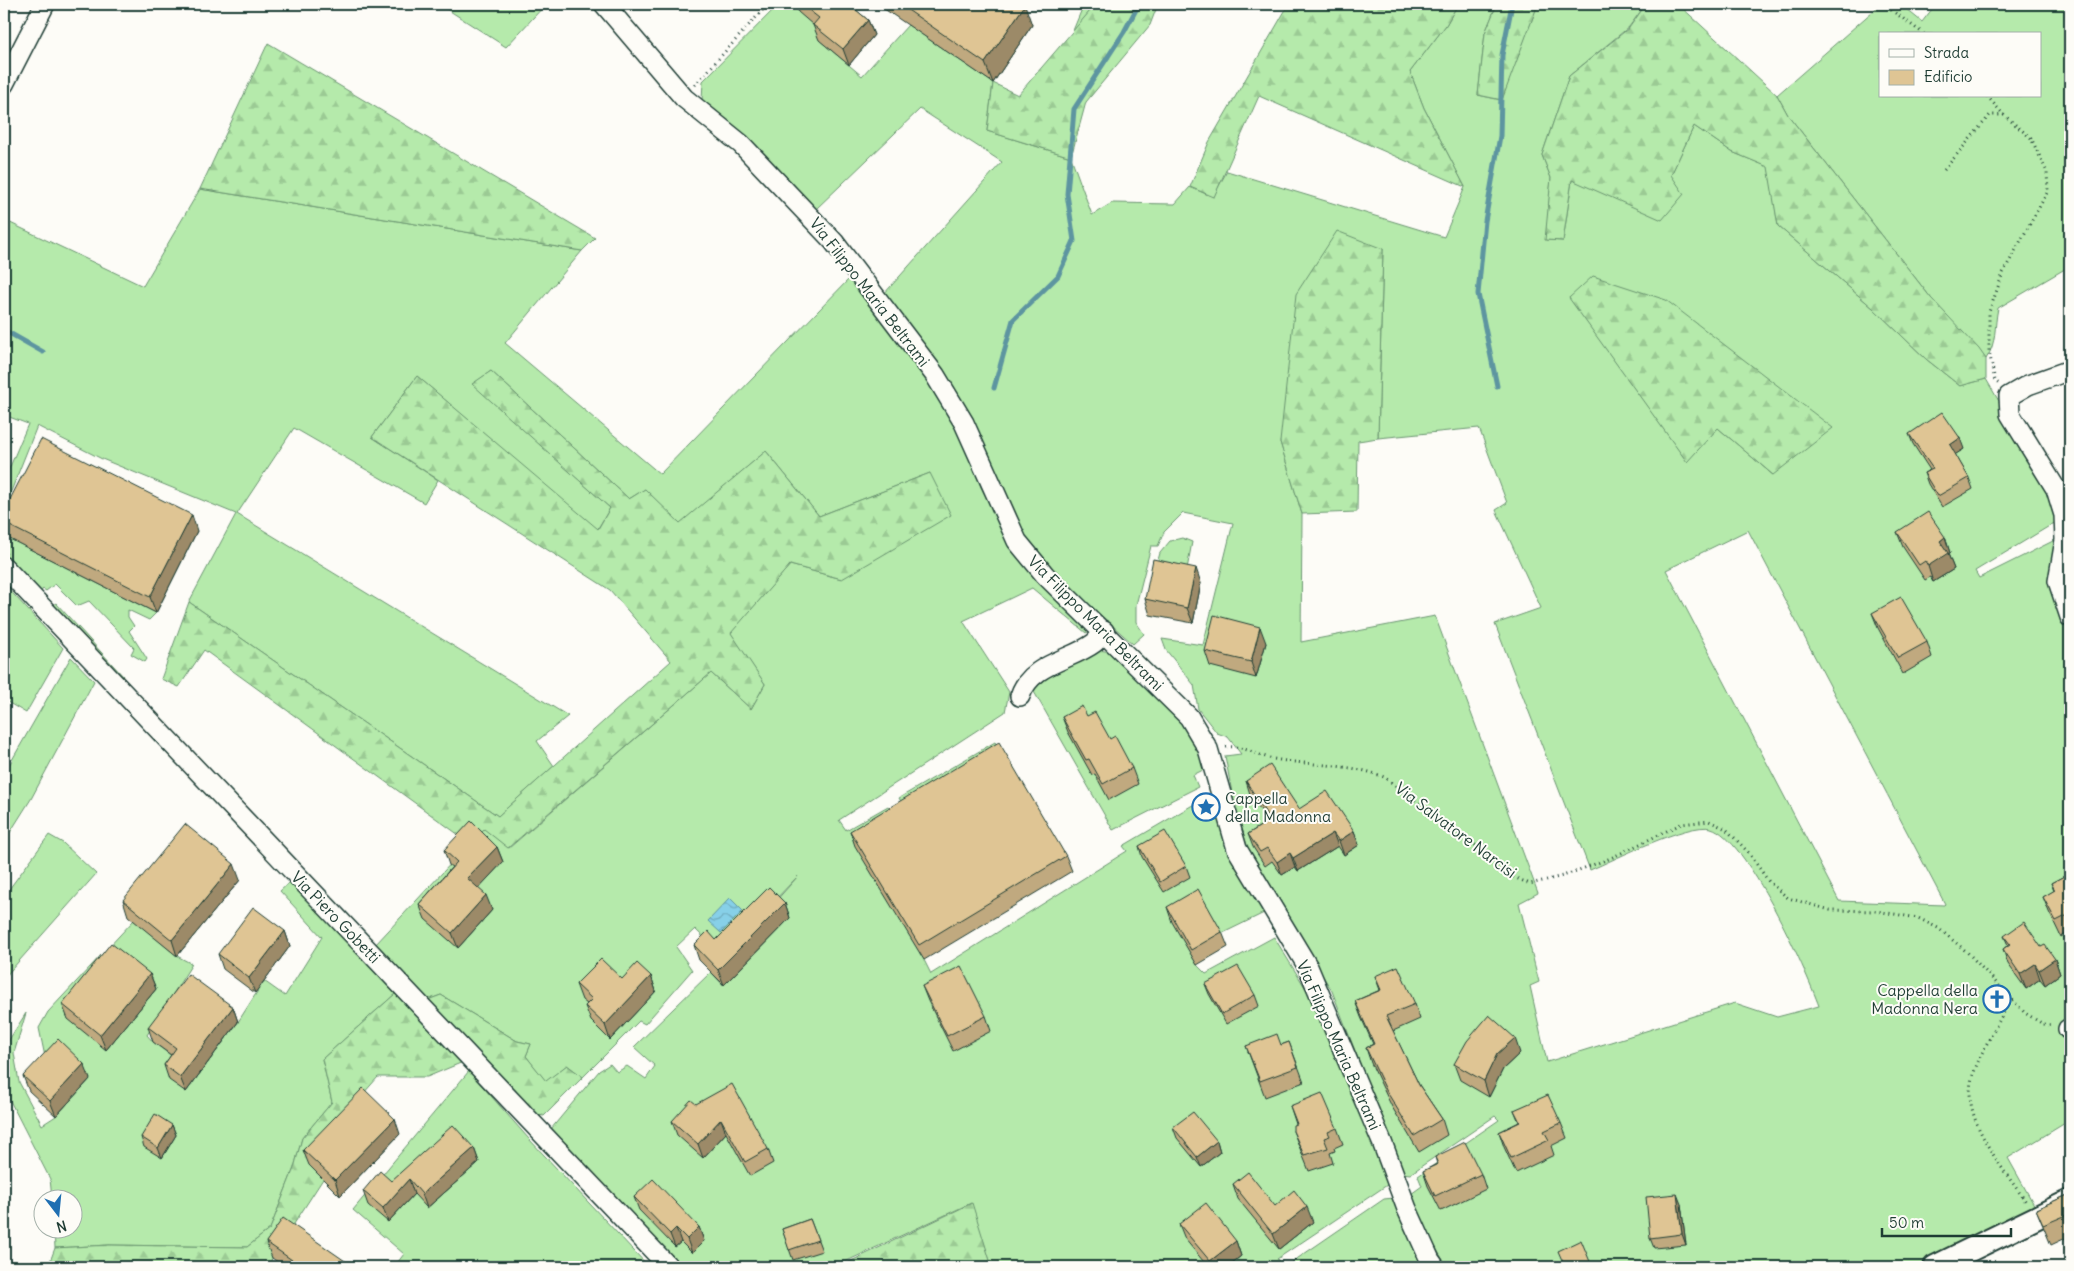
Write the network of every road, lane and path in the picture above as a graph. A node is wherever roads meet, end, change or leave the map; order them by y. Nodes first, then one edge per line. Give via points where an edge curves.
1 (45, 4) edge
2 (604, 4) edge
3 (768, 4) edge
4 (1883, 4) edge
5 (1921, 32) edge
6 (4, 84) edge
7 (1989, 98) edge
8 (687, 100) junction
9 (2004, 115) junction
10 (1944, 170) dead end
11 (2070, 370) edge
12 (2009, 396) junction
13 (4, 568) edge
14 (2070, 617) edge
15 (1104, 631) junction
16 (1020, 696) dead end
17 (1208, 748) junction
18 (2011, 999) junction
19 (2069, 1028) edge
20 (2070, 1201) edge
21 (2036, 1218) junction
22 (669, 1267) edge
23 (1436, 1267) edge
24 (1935, 1267) edge

1 - 6 street
2 - 8 street, Via Filippo Maria Beltrami
3 - 8 path via 707,70
4 - 5 path
7 - 9 path
8 - 15 street, Via Filippo Maria Beltrami via 741,144 834,242 935,375 964,423 1016,540 1045,576
9 - 10 path via 1990,115
9 - 12 path via 2031,138 2047,172 2048,191 2003,273 1988,312 1989,350 1996,381
11 - 12 street via 2028,385
12 - 14 street via 2010,414 2056,489 2064,515 2065,540 2058,581
13 - 22 street, Via Piero Gobetti
15 - 16 street via 1093,643 1033,676
15 - 17 street, Via Filippo Maria Beltrami via 1189,717
17 - 18 path, Via Salvatore Narcisi via 1233,746 1271,758 1367,770 1384,777 1482,850 1511,876 1530,884 1611,858 1681,824 1708,821 1726,829 1749,853 1769,882 1788,898 1830,910 1876,911 1918,918 1938,928 1967,952
17 - 23 street, Via Filippo Maria Beltrami via 1237,849 1308,967 1407,1209
18 - 19 path, Via Salvatore Narcisi via 2043,1024
18 - 21 path via 1973,1076 1971,1101 1980,1133
20 - 21 main road
21 - 24 main road

